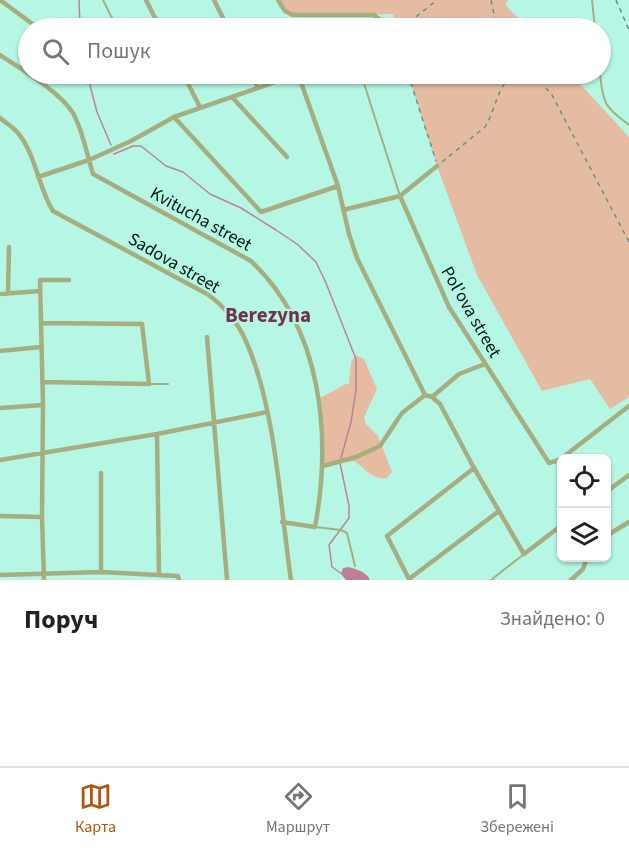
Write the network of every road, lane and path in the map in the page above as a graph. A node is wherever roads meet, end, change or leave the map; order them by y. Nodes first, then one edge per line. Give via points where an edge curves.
1 (0, 0) edge
2 (103, 0) edge
3 (146, 0) edge
4 (214, 0) edge
5 (278, 0) edge
6 (437, 0) edge
7 (491, 0) edge
8 (592, 0) edge
9 (616, 0) edge
10 (24, 18) edge
11 (112, 18) edge
12 (155, 18) edge
13 (223, 18) edge
14 (378, 18) edge
15 (414, 18) edge
16 (495, 18) edge
17 (594, 18) edge
18 (629, 30) edge
19 (0, 55) edge
20 (18, 66) edge
21 (45, 84) edge
22 (188, 84) edge
23 (256, 84) edge
24 (270, 84) edge
25 (302, 84) edge
26 (364, 84) edge
27 (411, 84) edge
28 (504, 84) edge
29 (543, 84) edge
30 (601, 84) edge
31 (258, 88) junction
32 (232, 97) junction
33 (200, 107) junction
34 (174, 117) junction
35 (0, 118) edge
36 (629, 125) edge
37 (287, 157) dead end
38 (89, 160) junction
39 (437, 166) junction
40 (38, 177) junction
41 (338, 186) junction
42 (400, 196) junction
43 (343, 210) junction
44 (629, 242) edge
45 (9, 247) dead end
46 (69, 280) dead end
47 (40, 291) junction
48 (8, 293) junction
49 (0, 294) edge
50 (41, 323) junction
51 (207, 337) dead end
52 (41, 347) junction
53 (0, 351) edge
54 (485, 364) junction
55 (42, 382) junction
56 (149, 384) junction
57 (168, 384) dead end
58 (425, 395) junction
59 (432, 397) junction
60 (43, 405) junction
61 (629, 406) edge
62 (0, 408) edge
63 (267, 412) junction
64 (214, 423) junction
65 (158, 434) junction
66 (43, 454) junction
67 (568, 454) edge
68 (0, 460) edge
69 (557, 461) edge
70 (323, 466) junction
71 (474, 468) junction
72 (101, 473) dead end
73 (629, 475) edge
74 (611, 488) edge
75 (499, 511) junction
76 (0, 516) edge
77 (42, 517) junction
78 (282, 522) junction
79 (629, 522) edge
80 (315, 527) junction
81 (557, 528) edge
82 (611, 533) edge
83 (524, 554) junction
84 (586, 562) edge
85 (355, 566) dead end
86 (101, 572) junction
87 (159, 574) junction
88 (0, 575) edge
89 (44, 578) edge
90 (178, 580) edge
91 (227, 580) edge
92 (291, 580) edge
93 (491, 580) edge
94 (571, 580) edge

1 - 10 street
2 - 11 lane
3 - 12 street
4 - 13 street
5 - 14 street via 285,11 298,16
6 - 15 path
7 - 16 path
8 - 17 lane
9 - 18 path
19 - 20 street, Kvitucha street
21 - 38 street, Kvitucha street via 72,112
22 - 33 street
23 - 31 street
24 - 31 street
25 - 41 street
26 - 42 lane
27 - 39 path
28 - 39 path via 485,127
29 - 44 path via 552,94
30 - 36 lane via 603,99 611,112
31 - 32 street
32 - 33 street
32 - 37 street
33 - 34 street
34 - 38 street
34 - 41 street via 261,212
35 - 40 street, Sadova street via 18,133
38 - 40 street
38 - 70 street, Kvitucha street via 93,174 100,180 243,256 274,287 298,326 308,353 322,422
39 - 42 street
40 - 63 street, Sadova street via 53,211 219,303 246,340
41 - 43 street
42 - 43 street
42 - 54 street, Pol'ova street via 443,295
43 - 58 street via 357,258
45 - 48 street
46 - 47 street via 40,280
47 - 48 street
47 - 50 street
48 - 49 street
50 - 52 street
50 - 56 street via 142,324
51 - 64 street
52 - 53 street
52 - 55 street
54 - 59 street via 459,374
54 - 69 street, Pol'ova street via 549,463
55 - 56 street
55 - 60 street
56 - 57 lane
58 - 59 street
58 - 70 street via 402,413 381,446
59 - 71 street via 440,404
60 - 62 street
60 - 66 street
61 - 67 street, Pol'ova street
63 - 64 street
63 - 78 street, Sadova street
64 - 65 street
64 - 91 street
65 - 66 street
65 - 87 street
66 - 68 street
66 - 77 street
70 - 80 street, Kvitucha street
71 - 75 street
71 - 75 street via 387,536 409,579
72 - 86 street
73 - 74 street
75 - 83 street
76 - 77 street
77 - 89 street
78 - 80 street
78 - 92 street, Sadova street
79 - 82 street
80 - 85 lane via 347,534
81 - 83 street
83 - 93 lane
84 - 94 street
86 - 87 street
86 - 89 street via 52,572
87 - 90 street via 178,576
88 - 89 street

